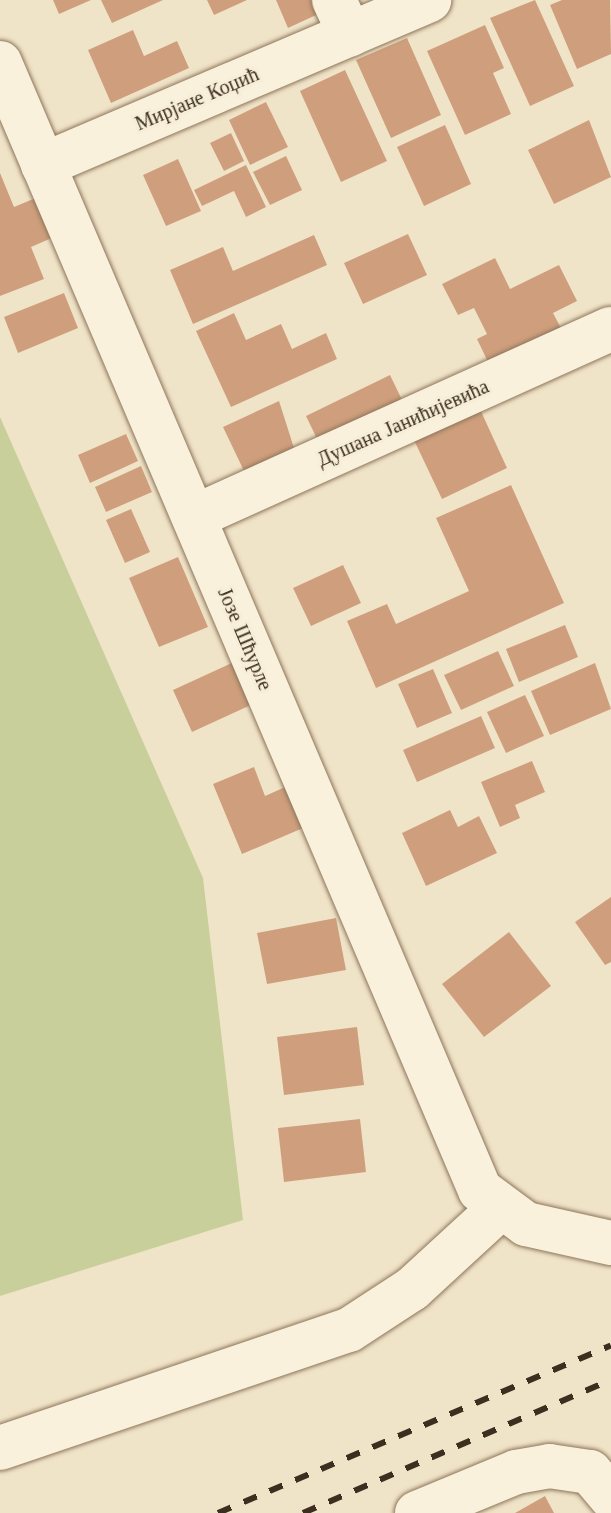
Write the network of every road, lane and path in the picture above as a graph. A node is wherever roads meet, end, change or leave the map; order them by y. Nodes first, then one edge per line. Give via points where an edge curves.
1 (429, 0) edge
2 (342, 17) edge
3 (0, 63) edge
4 (43, 165) junction
5 (611, 329) edge
6 (194, 517) junction
7 (499, 1209) junction
8 (611, 1243) edge
9 (0, 1448) edge
10 (611, 1497) edge
11 (417, 1513) edge

1 - 2 street, Мирјане Коџић
2 - 4 street, Мирјане Коџић
3 - 4 street, Јозе Шћурле
4 - 6 street, Јозе Шћурле
5 - 6 street, Душана Јанићијевића
6 - 7 street, Јозе Шћурле via 467,1163
7 - 8 street via 563,1236
7 - 9 street via 432,1273 349,1330
10 - 11 street via 590,1472 549,1466 516,1472

